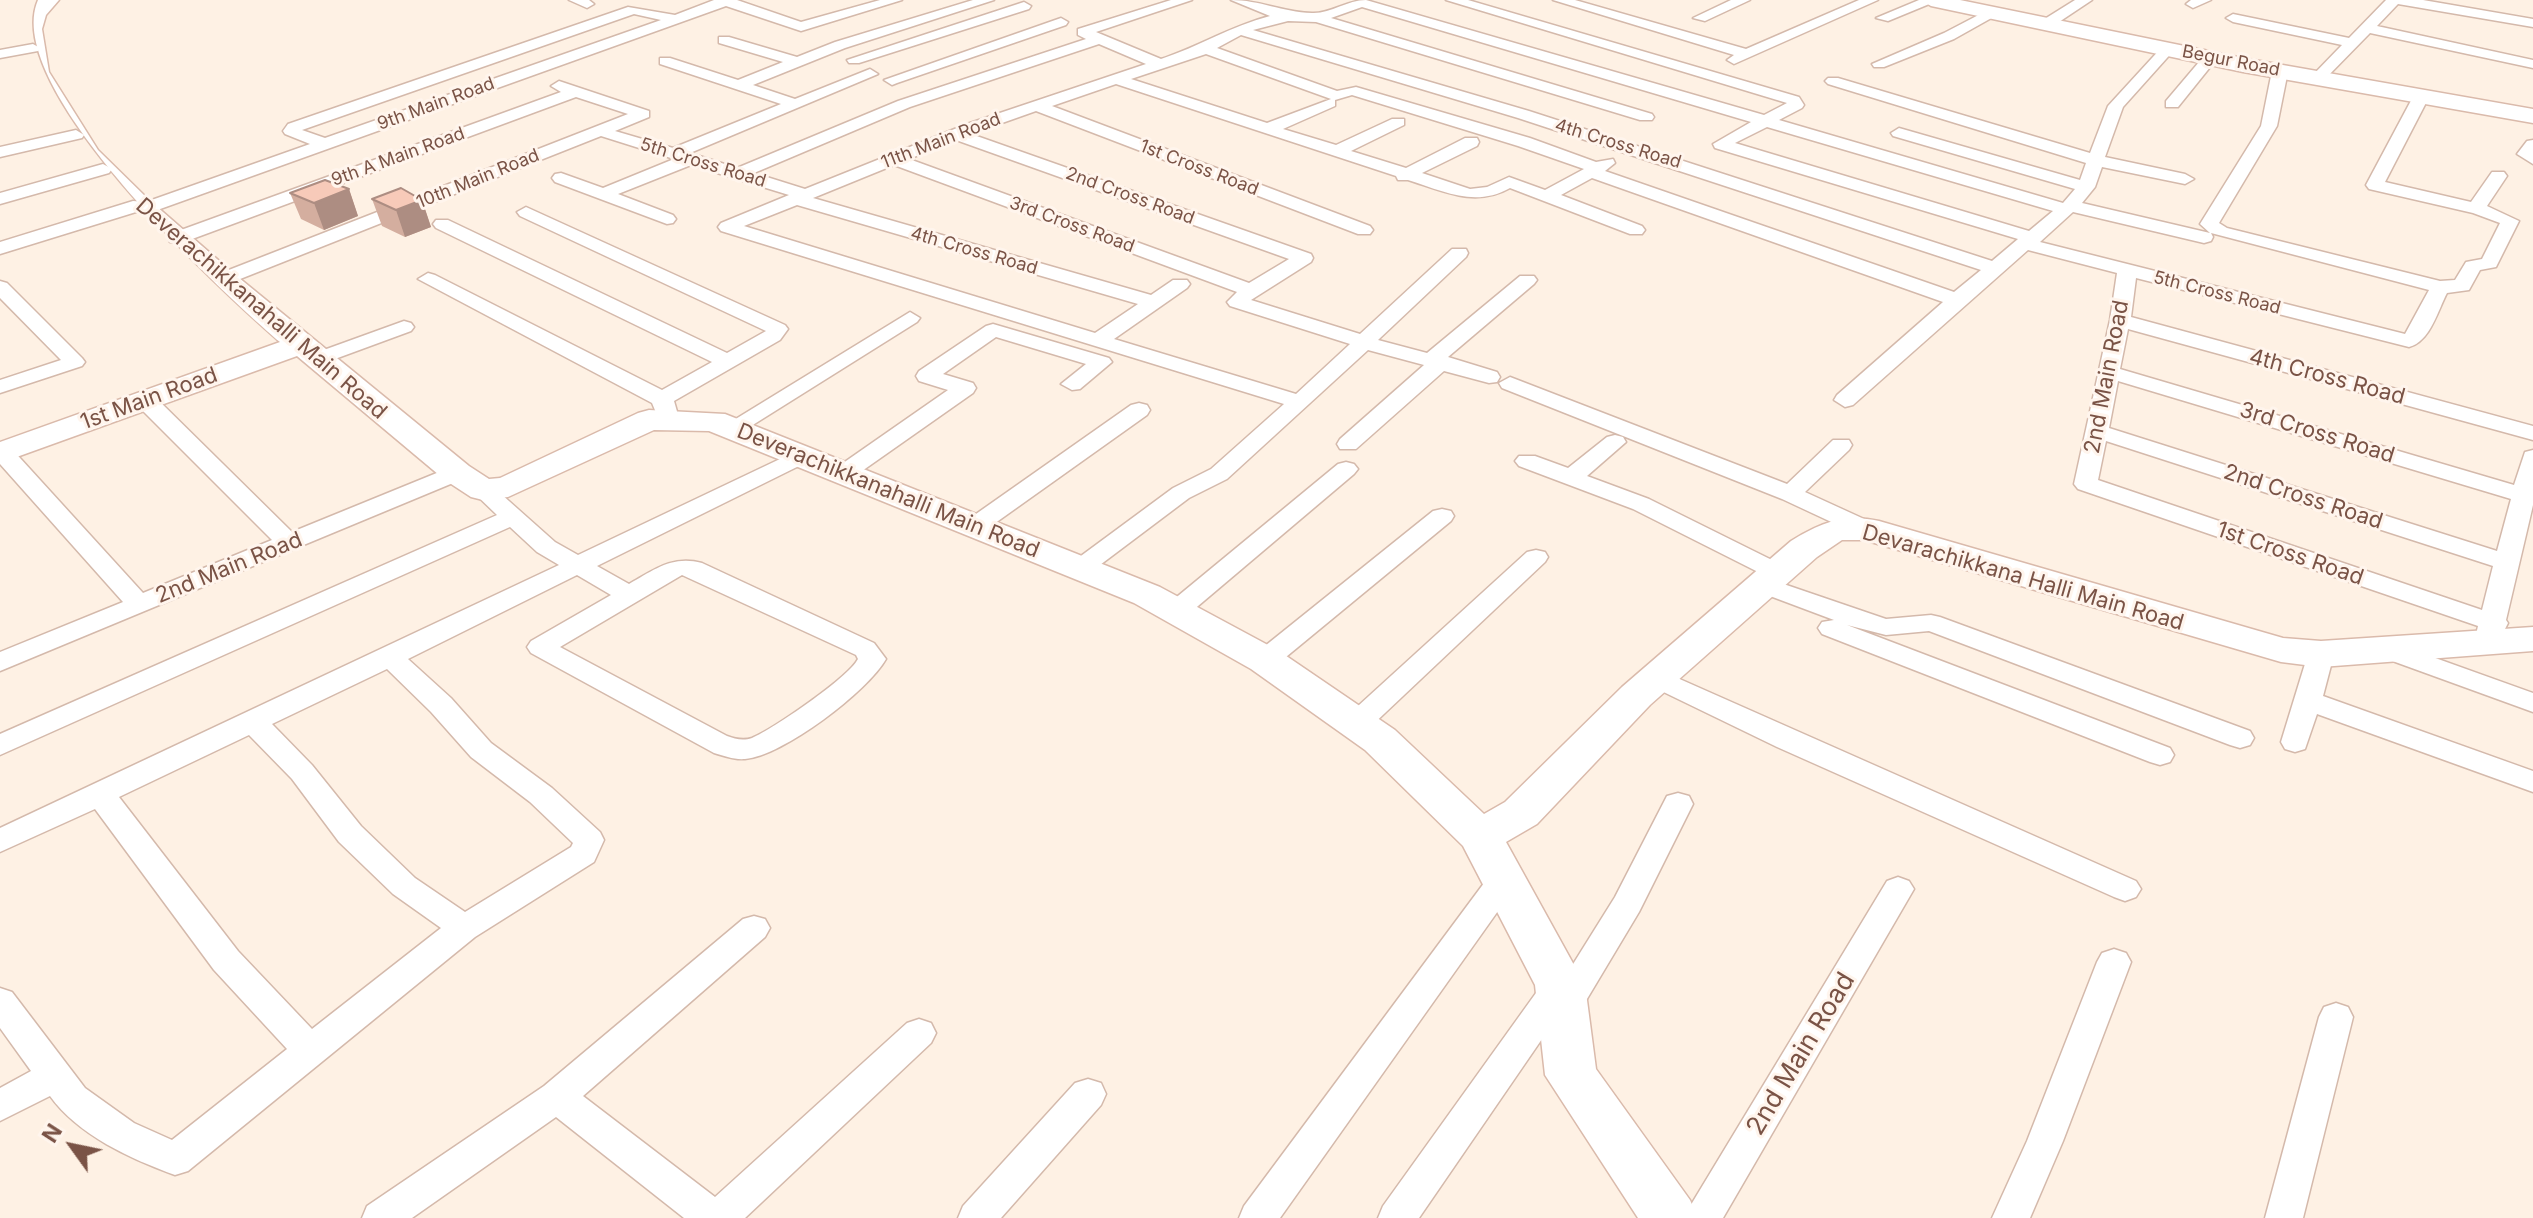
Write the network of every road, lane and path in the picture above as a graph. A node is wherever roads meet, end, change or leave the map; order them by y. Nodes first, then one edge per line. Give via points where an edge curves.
1 (50, 0) edge
2 (726, 0) edge
3 (895, 0) edge
4 (987, 0) edge
5 (1185, 0) edge
6 (1238, 0) edge
7 (1453, 0) edge
8 (1560, 0) edge
9 (1743, 0) edge
10 (1871, 0) edge
11 (1931, 0) edge
12 (2085, 0) edge
13 (2396, 0) edge
14 (1363, 1) edge
15 (1017, 2) edge
16 (1990, 13) junction
17 (1286, 17) junction
18 (1317, 18) junction
19 (1700, 18) dead end
20 (1883, 18) dead end
21 (2233, 18) dead end
22 (676, 19) junction
23 (1061, 22) junction
24 (2048, 23) junction
25 (2533, 23) edge
26 (2367, 28) junction
27 (1239, 30) junction
28 (1083, 32) junction
29 (1100, 39) junction
30 (1586, 39) junction
31 (724, 40) dead end
32 (2352, 43) junction
33 (1206, 49) junction
34 (2168, 49) junction
35 (17, 51) edge
36 (1747, 54) junction
37 (1541, 56) junction
38 (2210, 58) junction
39 (854, 60) dead end
40 (665, 61) dead end
41 (798, 62) junction
42 (1159, 64) junction
43 (1879, 64) dead end
44 (2533, 64) edge
45 (2280, 71) junction
46 (1700, 72) junction
47 (1390, 73) junction
48 (1498, 73) junction
49 (522, 74) junction
50 (870, 74) dead end
51 (2318, 78) junction
52 (1115, 79) junction
53 (892, 80) dead end
54 (1833, 81) dead end
55 (738, 85) junction
56 (1351, 90) junction
57 (575, 92) junction
58 (2422, 95) junction
59 (1329, 103) dead end
60 (796, 104) junction
61 (2172, 104) dead end
62 (1035, 105) junction
63 (1937, 112) junction
64 (2533, 116) edge
65 (1646, 117) dead end
66 (1762, 121) junction
67 (1398, 122) dead end
68 (1268, 129) junction
69 (73, 130) junction
70 (600, 131) junction
71 (1899, 133) junction
72 (956, 134) junction
73 (0, 142) edge
74 (1471, 142) dead end
75 (325, 144) junction
76 (2533, 145) edge
77 (1634, 149) junction
78 (1867, 151) junction
79 (0, 152) edge
80 (1335, 152) junction
81 (684, 156) junction
82 (894, 159) junction
83 (2533, 159) edge
84 (2095, 160) junction
85 (103, 169) junction
86 (1594, 170) junction
87 (740, 173) junction
88 (1404, 176) junction
89 (2498, 176) dead end
90 (561, 178) dead end
91 (2185, 179) dead end
92 (2086, 187) junction
93 (603, 194) junction
94 (1547, 196) junction
95 (800, 197) junction
96 (0, 199) edge
97 (141, 207) junction
98 (2068, 208) junction
99 (2479, 209) junction
100 (526, 212) dead end
101 (667, 219) dead end
102 (442, 224) dead end
103 (1364, 230) dead end
104 (1636, 230) dead end
105 (2204, 237) dead end
106 (177, 238) junction
107 (2029, 241) junction
108 (0, 248) edge
109 (1459, 253) dead end
110 (1994, 268) junction
111 (2127, 270) junction
112 (223, 279) junction
113 (428, 279) dead end
114 (1527, 280) dead end
115 (1180, 284) dead end
116 (0, 287) edge
117 (2440, 287) junction
118 (1251, 290) junction
119 (1957, 300) junction
120 (1153, 302) junction
121 (910, 318) dead end
122 (2120, 320) junction
123 (404, 327) dead end
124 (1098, 340) junction
125 (1364, 342) junction
126 (308, 352) junction
127 (1437, 361) junction
128 (728, 362) junction
129 (2109, 372) junction
130 (1072, 384) dead end
131 (0, 387) edge
132 (145, 400) junction
133 (1845, 400) dead end
134 (1300, 402) junction
135 (664, 410) junction
136 (1139, 410) dead end
137 (732, 428) junction
138 (2097, 431) junction
139 (2533, 433) edge
140 (1615, 442) dead end
141 (1348, 444) dead end
142 (1841, 445) dead end
143 (1, 453) edge
144 (801, 456) junction
145 (2533, 457) edge
146 (1527, 461) dead end
147 (1346, 469) dead end
148 (844, 473) junction
149 (1570, 478) junction
150 (470, 482) junction
151 (2086, 484) joint
152 (1790, 494) junction
153 (2526, 505) edge
154 (1442, 516) dead end
155 (511, 518) junction
156 (975, 526) junction
157 (1866, 529) junction
158 (289, 543) junction
159 (1536, 557) dead end
160 (2509, 563) junction
161 (579, 565) junction
162 (1079, 569) junction
163 (1763, 585) junction
164 (628, 594) junction
165 (140, 605) junction
166 (1176, 611) junction
167 (2491, 632) junction
168 (2533, 639) edge
169 (2385, 649) junction
170 (2321, 654) junction
171 (390, 657) junction
172 (1265, 660) junction
173 (0, 662) edge
174 (1657, 678) junction
175 (2307, 700) junction
176 (2533, 703) edge
177 (253, 722) junction
178 (1357, 723) junction
179 (2240, 738) dead end
180 (2295, 742) dead end
181 (0, 745) edge
182 (2160, 755) dead end
183 (2533, 782) edge
184 (100, 794) junction
185 (1678, 804) dead end
186 (1480, 836) junction
187 (0, 841) edge
188 (1504, 879) junction
189 (1898, 889) dead end
190 (2125, 889) dead end
191 (464, 928) junction
192 (754, 928) dead end
193 (2114, 962) dead end
194 (1562, 997) junction
195 (0, 1002) edge
196 (2336, 1017) dead end
197 (919, 1033) dead end
198 (311, 1050) junction
199 (55, 1076) junction
200 (1088, 1094) dead end
201 (557, 1097) junction
202 (0, 1106) edge
203 (381, 1218) edge
204 (716, 1218) edge
205 (977, 1218) edge
206 (1258, 1218) edge
207 (1397, 1218) edge
208 (1670, 1218) edge
209 (1702, 1218) edge
210 (2011, 1218) edge
211 (2284, 1218) edge

1 - 35 street, Deverachikkanahalli Main Road
2 - 3 street via 801,27
2 - 22 street, 9th Main Road
4 - 41 street
5 - 28 street
6 - 17 street
7 - 30 street
8 - 36 street
9 - 19 street
10 - 36 street
11 - 16 street, Begur Road
11 - 20 street
12 - 24 street
13 - 25 street
13 - 26 street
14 - 18 street
14 - 37 street
15 - 23 street
15 - 39 street
16 - 24 street, Begur Road
16 - 43 street
17 - 18 street
17 - 27 street, 11th Main Road
18 - 48 street
21 - 32 street
22 - 49 street, 9th Main Road
22 - 75 street via 633,10 291,131
23 - 28 street
23 - 53 street
24 - 34 street, Begur Road
26 - 32 street
26 - 44 street
27 - 33 street, 11th Main Road
27 - 47 street, 4th Cross Road
28 - 29 street
29 - 42 street
29 - 87 street via 904,104
30 - 37 street
30 - 46 street
31 - 41 street
32 - 51 street
33 - 42 street, 11th Main Road
33 - 56 street via 1338,96
34 - 38 street, Begur Road
34 - 84 street via 2116,106
35 - 69 street, Deverachikkanahalli Main Road via 38,72
36 - 46 street
37 - 48 street
37 - 66 street
38 - 45 street, Begur Road
38 - 61 street
40 - 55 street
41 - 55 street
42 - 52 street, 11th Main Road
45 - 51 street, Begur Road
45 - 117 street via 2269,126 2209,224 2221,232
46 - 66 street via 1796,105
47 - 56 street
47 - 77 street, 4th Cross Road
48 - 65 street
49 - 57 street
49 - 75 street, 9th Main Road
50 - 60 street
51 - 58 street, Begur Road
52 - 62 street, 11th Main Road
52 - 68 street
54 - 63 street
55 - 60 street
56 - 86 street via 1524,142
57 - 70 street, 10th Main Road via 643,114
57 - 106 street, 9th A Main Road
58 - 64 street, Begur Road
58 - 99 street via 2375,185
59 - 68 street
60 - 81 street
62 - 72 street, 11th Main Road
62 - 103 street, 1st Cross Road
63 - 71 street
63 - 84 street
66 - 78 street
66 - 107 street, 5th Cross Road via 1721,144
67 - 80 street
68 - 80 street
69 - 73 street
69 - 79 street
69 - 85 street, Deverachikkanahalli Main Road
70 - 81 street, 5th Cross Road
70 - 112 street, 10th Main Road
71 - 78 street
71 - 92 street
72 - 82 street, 11th Main Road
72 - 118 street, 2nd Cross Road via 1304,258
74 - 88 street
75 - 97 street, 9th Main Road
76 - 83 street via 2525,154
77 - 86 street
77 - 110 street, 4th Cross Road
78 - 98 street
80 - 88 street
81 - 87 street, 5th Cross Road
81 - 93 street
82 - 95 street, 11th Main Road
82 - 118 street, 3rd Cross Road
84 - 91 street
84 - 92 street
85 - 96 street
85 - 97 street, Deverachikkanahalli Main Road
86 - 94 street
86 - 119 street
87 - 95 street, 5th Cross Road
88 - 94 street via 1469,194 1491,192 1509,182
89 - 99 street
90 - 93 street
92 - 98 street
93 - 101 street
94 - 104 street
95 - 120 street, 4th Cross Road
95 - 124 street, 11th Main Road via 727,227
97 - 106 street, Deverachikkanahalli Main Road
97 - 108 street
98 - 105 street
98 - 107 street
99 - 117 street via 2510,221 2489,263 2473,266 2462,286
100 - 128 street via 778,329
102 - 128 street
106 - 112 street, Deverachikkanahalli Main Road
107 - 110 street
107 - 111 street, 5th Cross Road
109 - 125 street
110 - 119 street
111 - 117 street, 5th Cross Road via 2409,341
111 - 122 street, 2nd Main Road
112 - 126 street, Deverachikkanahalli Main Road
113 - 135 street
114 - 127 street
115 - 120 street
116 - 131 street via 75,362
118 - 125 street via 1237,302
119 - 133 street
120 - 124 street
121 - 137 street
122 - 129 street, 2nd Main Road
122 - 139 street, 4th Cross Road
123 - 126 street
124 - 134 street
125 - 127 street
125 - 134 street
126 - 132 street, 1st Main Road
126 - 150 street, Deverachikkanahalli Main Road
127 - 141 street
127 - 152 street via 1500,380
128 - 135 street
129 - 138 street, 2nd Main Road
129 - 153 street, 3rd Cross Road
130 - 148 street via 1102,362 993,330 927,376 965,388
132 - 143 street, 1st Main Road
132 - 158 street
134 - 162 street via 1219,474 1181,493
135 - 137 street, Deverachikkanahalli Main Road
135 - 150 street, Deverachikkanahalli Main Road via 508,487
136 - 156 street
137 - 144 street, Deverachikkanahalli Main Road
138 - 151 street, 2nd Main Road
138 - 160 street, 2nd Cross Road
140 - 149 street
142 - 152 street
143 - 165 street
144 - 148 street, Deverachikkanahalli Main Road
144 - 161 street
145 - 153 street
146 - 149 street
147 - 166 street
148 - 156 street, Deverachikkanahalli Main Road
149 - 163 street via 1641,504
150 - 155 street
150 - 158 street, 2nd Main Road
151 - 167 street, 1st Cross Road
152 - 157 street
153 - 160 street
154 - 172 street
155 - 161 street
155 - 181 street
156 - 162 street, Deverachikkanahalli Main Road
157 - 163 street, Devarachikkana Halli Main Road via 1834,530
157 - 170 street, Devarachikkana Halli Main Road via 2242,640
158 - 165 street, 2nd Main Road
159 - 178 street
160 - 167 street
161 - 164 street
161 - 171 street
162 - 166 street, Deverachikkanahalli Main Road
163 - 174 street, Devarachikkana Halli Main Road
163 - 179 street via 1886,627 1931,623
163 - 182 street
164 - 164 street via 677,567 693,568 865,649 872,659 866,670 772,741 749,749 729,748 540,647
165 - 173 street, 2nd Main Road
166 - 172 street, Deverachikkanahalli Main Road
167 - 168 street, Devarachikkana Halli Main Road
167 - 169 street, Devarachikkana Halli Main Road
169 - 170 street, Devarachikkana Halli Main Road
169 - 176 street
170 - 175 street
171 - 177 street
171 - 191 street via 481,750 589,840 583,854
172 - 178 street, Deverachikkanahalli Main Road
174 - 186 street, Devarachikkana Halli Main Road via 1521,813
174 - 190 street
175 - 180 street
175 - 183 street
177 - 184 street
177 - 191 street via 302,772 350,834 404,886
178 - 186 street, Deverachikkanahalli Main Road
184 - 187 street
184 - 198 street via 195,920 283,1026
185 - 194 street via 1628,903
186 - 188 street, Deverachikkanahalli Main Road
188 - 194 street, Deverachikkanahalli Main Road
188 - 206 street
189 - 209 street, 2nd Main Road
191 - 198 street
192 - 201 street
193 - 210 street
194 - 207 street
194 - 208 street, Deverachikkanahalli Main Road via 1571,1075
195 - 199 street
196 - 211 street
197 - 204 street
198 - 199 street via 175,1159 121,1134 72,1099
199 - 202 street
200 - 205 street
201 - 203 street
201 - 204 street

